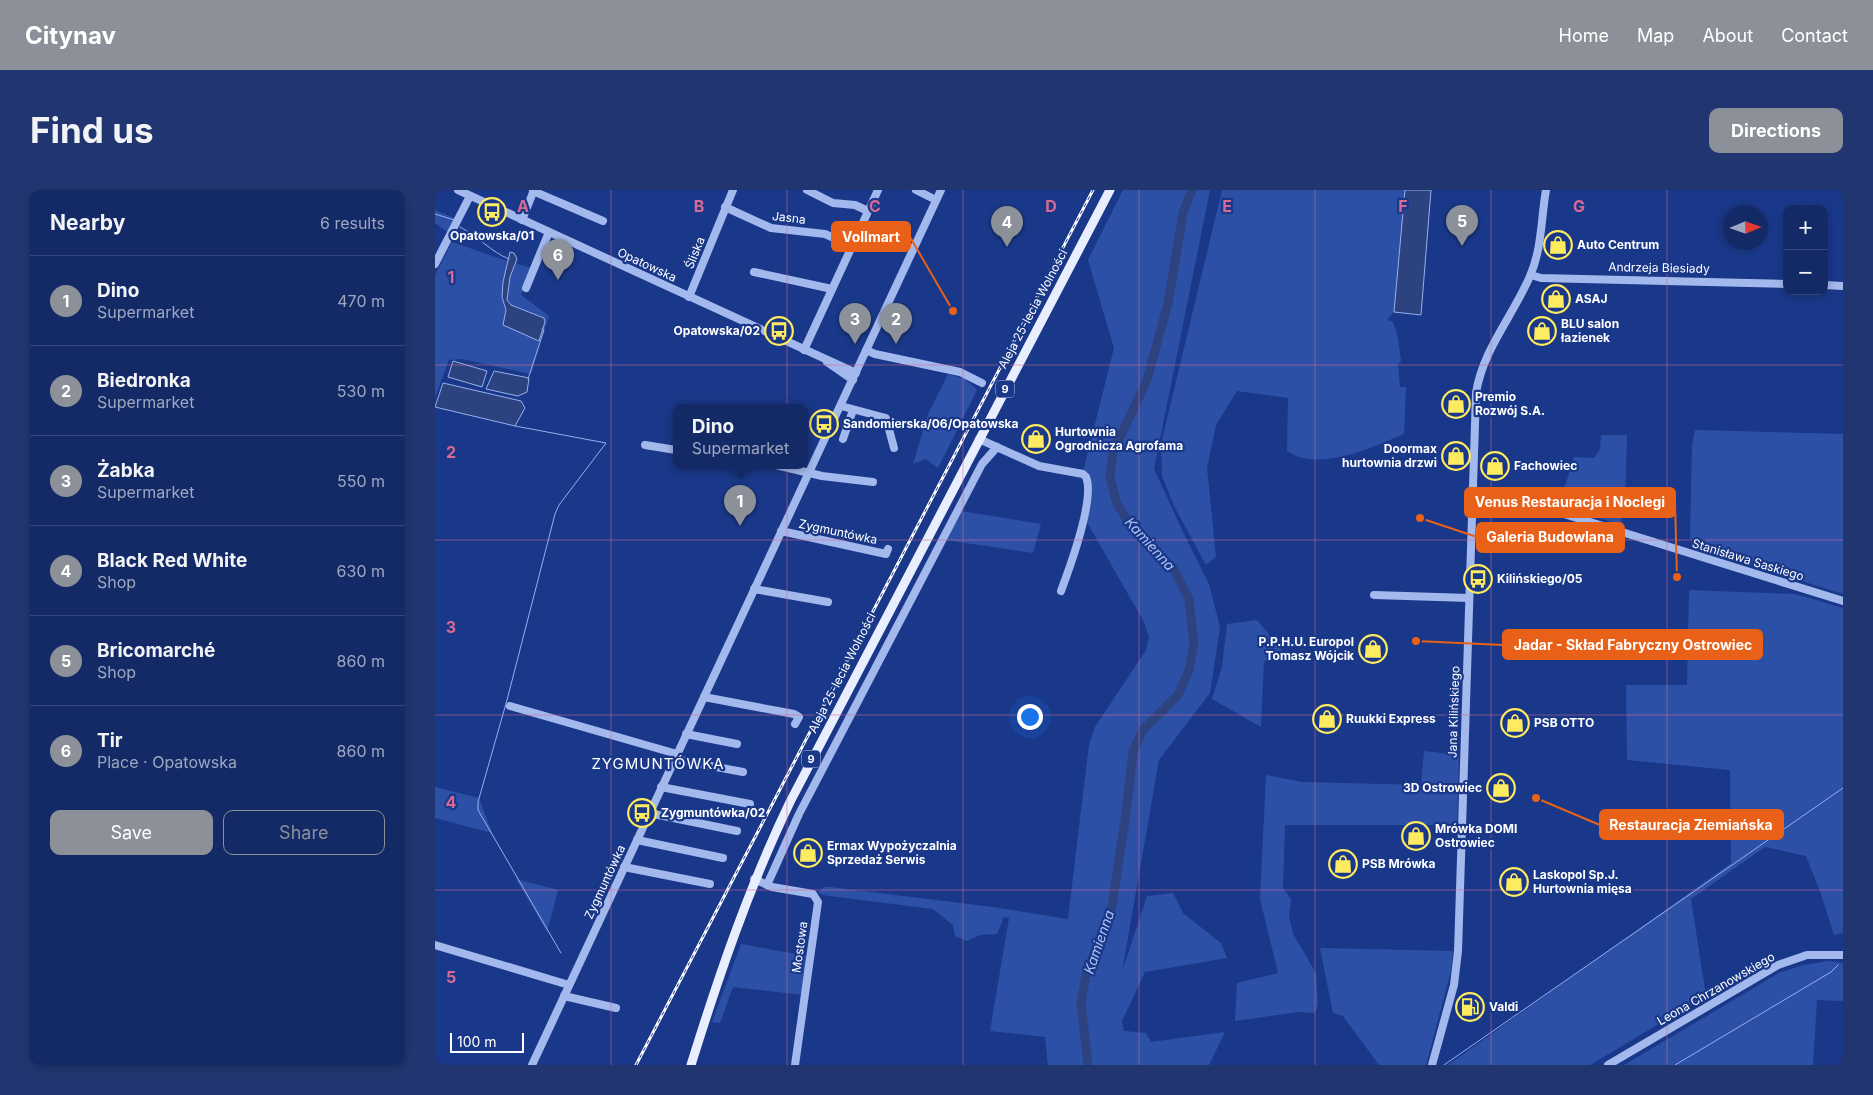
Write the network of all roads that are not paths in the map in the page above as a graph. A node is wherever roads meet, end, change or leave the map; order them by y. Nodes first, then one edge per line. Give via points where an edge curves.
1 (458, 190) edge
2 (733, 190) edge
3 (807, 190) edge
4 (878, 190) edge
5 (917, 190) edge
6 (941, 190) edge
7 (1110, 190) edge
8 (1547, 190) edge
9 (533, 191) edge
10 (470, 196) junction
11 (936, 200) junction
12 (725, 208) junction
13 (868, 211) junction
14 (522, 220) junction
15 (603, 220) dead end
16 (549, 232) junction
17 (851, 246) junction
18 (435, 264) edge
19 (754, 272) dead end
20 (1531, 275) junction
21 (1783, 284) edge
22 (1828, 285) edge
23 (1843, 286) edge
24 (526, 288) dead end
25 (832, 289) junction
26 (689, 297) junction
27 (803, 350) junction
28 (867, 350) junction
29 (826, 360) junction
30 (856, 372) junction
31 (853, 380) junction
32 (982, 383) dead end
33 (841, 406) junction
34 (853, 410) junction
35 (843, 439) dead end
36 (979, 439) junction
37 (645, 445) dead end
38 (997, 447) junction
39 (894, 448) dead end
40 (673, 450) edge
41 (792, 469) edge
42 (809, 473) junction
43 (873, 482) dead end
44 (1473, 496) junction
45 (781, 531) junction
46 (888, 549) dead end
47 (754, 589) junction
48 (1061, 591) dead end
49 (1374, 595) dead end
50 (1469, 598) junction
51 (1843, 601) edge
52 (828, 602) dead end
53 (704, 697) junction
54 (510, 706) dead end
55 (795, 724) dead end
56 (686, 734) junction
57 (737, 744) dead end
58 (1456, 749) dead end
59 (1465, 750) junction
60 (676, 757) junction
61 (743, 772) dead end
62 (661, 787) junction
63 (750, 804) dead end
64 (649, 813) junction
65 (737, 831) dead end
66 (637, 840) junction
67 (723, 858) dead end
68 (624, 867) junction
69 (755, 879) junction
70 (710, 884) dead end
71 (767, 885) junction
72 (435, 945) edge
73 (1843, 955) edge
74 (569, 985) junction
75 (564, 996) junction
76 (615, 1008) dead end
77 (532, 1065) edge
78 (691, 1065) edge
79 (795, 1065) edge
80 (1432, 1065) edge
81 (1608, 1065) edge

1 - 10 street, Opatowska
2 - 12 street, Śliska
3 - 13 street via 833,203 855,204
4 - 13 street
5 - 11 street
6 - 11 street, Zygmuntówka
7 - 36 main road, Aleja 25-lecia Wolności / 9
8 - 20 street, Jana Kilińskiego
9 - 14 street
9 - 15 street
10 - 14 street, Opatowska
10 - 18 street
11 - 28 street, Zygmuntówka
12 - 17 street, Jasna via 774,229 825,234
12 - 26 street, Śliska
13 - 17 street
14 - 16 street, Opatowska
16 - 24 street
16 - 26 street, Opatowska
17 - 25 street
19 - 25 street
20 - 21 street, Andrzeja Biesiady via 1541,278
20 - 44 street, Jana Kilińskiego via 1478,378
22 - 23 street
25 - 27 street
26 - 27 street, Opatowska
27 - 29 street, Opatowska
28 - 30 street, Zygmuntówka
28 - 32 street via 960,372
29 - 30 street, Opatowska
29 - 31 street, Opatowska
30 - 31 street, Zygmuntówka
31 - 33 street, Zygmuntówka
33 - 34 street
33 - 42 street, Zygmuntówka
34 - 35 street
34 - 39 street via 886,418
36 - 38 street
36 - 69 main road, Aleja 25-lecia Wolności / 9 via 794,793
37 - 40 street
38 - 48 street via 1039,466 1086,477 1088,488 1084,517
38 - 71 street via 983,464 838,738
41 - 42 street
42 - 43 street
42 - 45 street, Zygmuntówka
44 - 50 street, Jana Kilińskiego
44 - 51 street, Stanisława Saskiego via 1529,503
45 - 46 street, Zygmuntówka via 886,554
45 - 47 street, Zygmuntówka
47 - 52 street
47 - 53 street, Zygmuntówka
49 - 50 street
50 - 59 street, Jana Kilińskiego
53 - 55 street via 794,714 799,718
53 - 56 street, Zygmuntówka
54 - 60 street
56 - 57 street
56 - 60 street, Zygmuntówka
58 - 59 street
59 - 80 street, Jana Kilińskiego via 1457,965
60 - 61 street
60 - 62 street, Zygmuntówka
62 - 63 street
62 - 64 street, Zygmuntówka
64 - 65 street
64 - 66 street, Zygmuntówka
66 - 67 street
66 - 68 street, Zygmuntówka
68 - 70 street
68 - 74 street, Zygmuntówka
69 - 71 street, Mostowa
69 - 78 main road, Aleja 25-lecia Wolności / 9 via 729,946
71 - 79 street, Mostowa via 813,894 818,902
72 - 74 street
73 - 81 street, Leona Chrzanowskiego via 1807,955 1778,965
74 - 75 street, Zygmuntówka
75 - 76 street
75 - 77 street, Zygmuntówka

